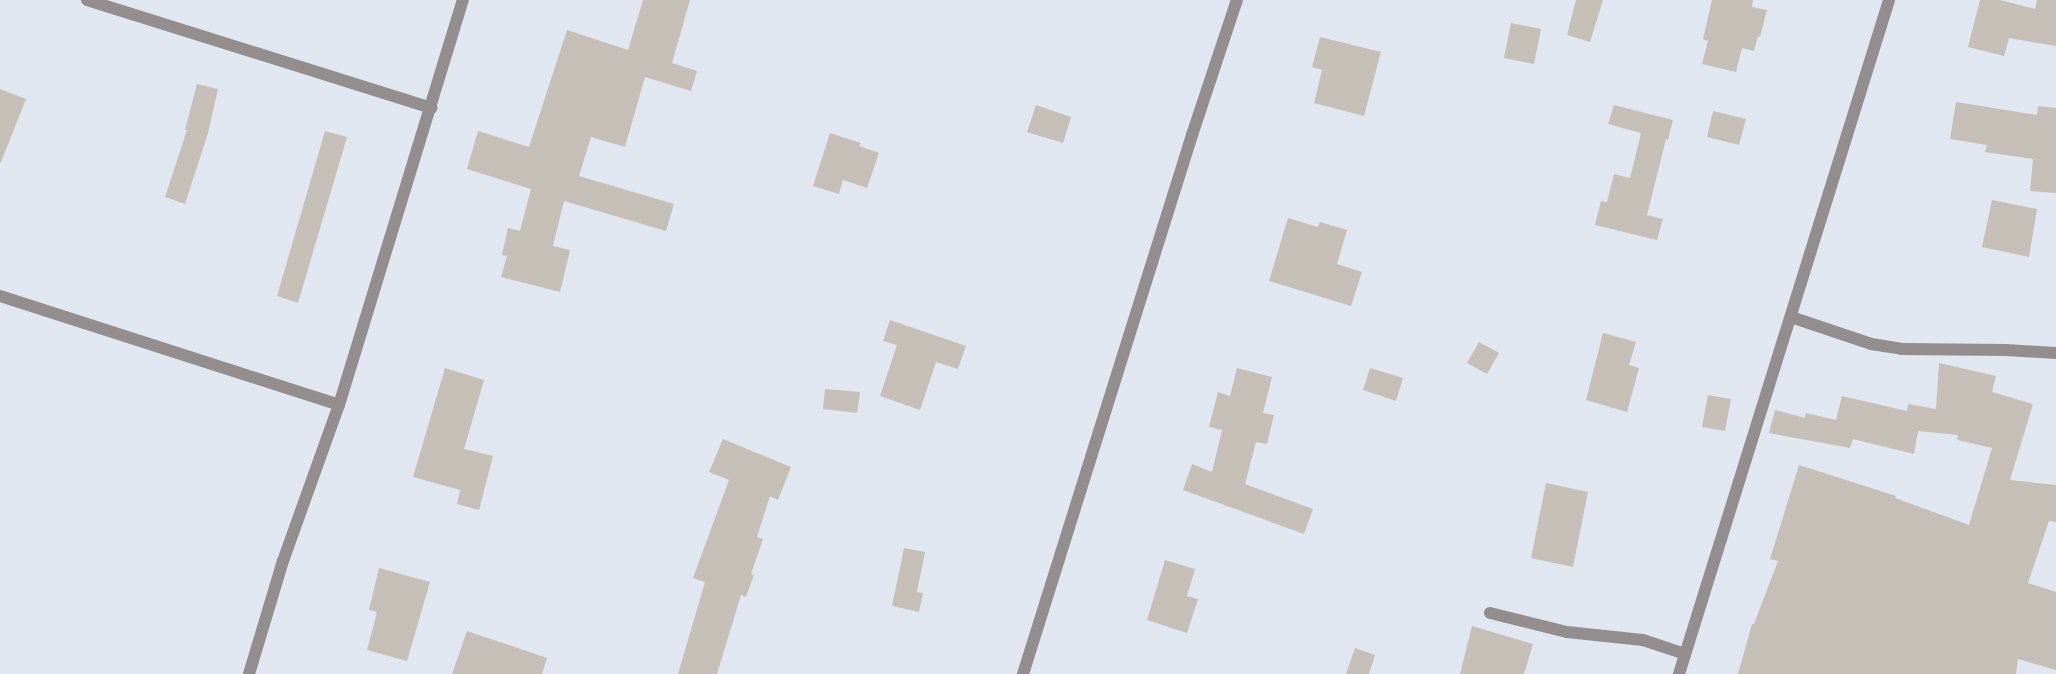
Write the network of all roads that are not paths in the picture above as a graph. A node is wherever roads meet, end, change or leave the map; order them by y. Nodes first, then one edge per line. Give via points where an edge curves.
1 (87, 0) edge
2 (463, 0) edge
3 (1237, 0) edge
4 (1889, 0) edge
5 (431, 108) junction
6 (0, 296) edge
7 (1791, 317) junction
8 (2056, 353) edge
9 (339, 405) junction
10 (1490, 613) dead end
11 (1685, 654) junction
12 (249, 674) edge
13 (1022, 674) edge
14 (1679, 674) edge

1 - 5 street
2 - 5 street
3 - 13 street
4 - 7 street
5 - 9 street
6 - 9 street
7 - 8 street via 1872,344 1901,350
7 - 11 street
9 - 12 street via 283,562
10 - 11 street via 1568,632 1643,640
11 - 14 street

